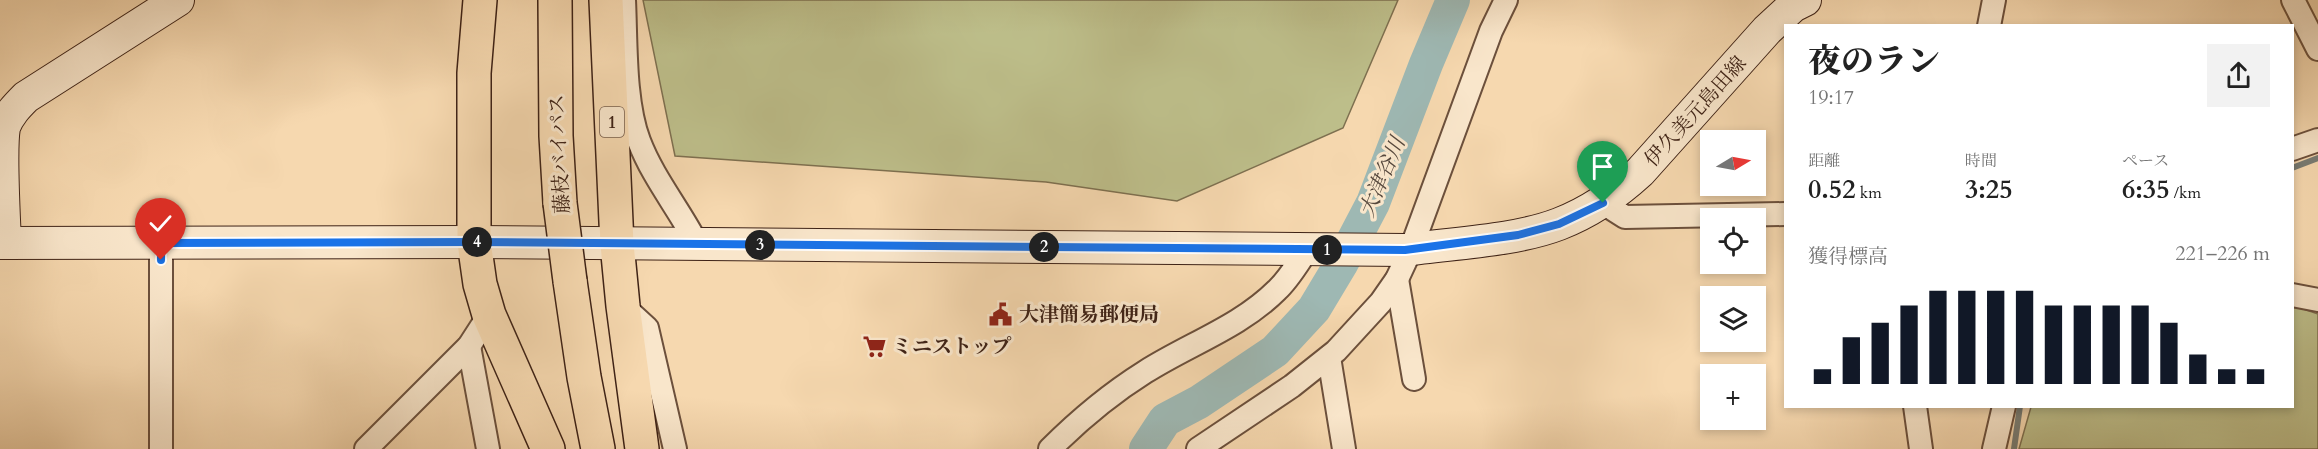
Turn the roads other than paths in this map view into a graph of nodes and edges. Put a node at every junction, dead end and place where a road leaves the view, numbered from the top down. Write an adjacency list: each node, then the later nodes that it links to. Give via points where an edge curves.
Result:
1 (178, 0): 12 (main road)
2 (480, 0): 17 (highway, via 474,73)
3 (555, 0): 37 (highway, 藤枝バイパス, bridge, via 560,203)
4 (606, 0): 20 (highway, 1)
5 (624, 0): 21 (street, via 629,94 638,139)
6 (1506, 0): 23 (street)
7 (1994, 0): 10 (street)
8 (2293, 0): 11 (street)
9 (1794, 12): 15 (main road, 伊久美元島田線, via 1767,30 1640,172)
10 (1989, 24)
11 (2318, 50)
12 (5, 108): 18 (main road, via 1,150)
13 (2318, 141): 14 (street)
14 (2294, 148)
15 (1603, 203): 16 (street, via 1625,217); 23 (main road, 伊久美元島田線, via 1559,224)
16 (1784, 214)
17 (474, 242): 19 (main road, 伊久美元島田線); 20 (main road, 伊久美元島田線); 27 (highway)
18 (3, 243): 19 (main road, 伊久美元島田線)
19 (161, 243): 33 (street)
20 (618, 244): 21 (main road, 伊久美元島田線); 26 (highway, 1)
21 (697, 244): 22 (main road, 伊久美元島田線)
22 (1311, 250): 23 (main road, 伊久美元島田線); 40 (street, via 1278,290 1247,315 1146,371 1104,401)
23 (1404, 259): 29 (street, via 1381,302); 30 (street)
24 (2294, 295): 25 (street)
25 (2318, 300)
26 (623, 306): 38 (highway, 1); 39 (street, via 647,327)
27 (489, 315): 28 (street); 36 (highway)
28 (469, 346): 34 (street); 35 (street)
29 (1329, 357): 41 (street); 42 (street)
30 (1414, 379)
31 (1915, 408): 43 (street)
32 (2004, 408): 44 (street)
33 (161, 449)
34 (366, 449)
35 (488, 449)
36 (548, 449)
37 (598, 449)
38 (642, 449)
39 (675, 449)
40 (1050, 449)
41 (1198, 449)
42 (1344, 449)
43 (1921, 449)
44 (1994, 449)

